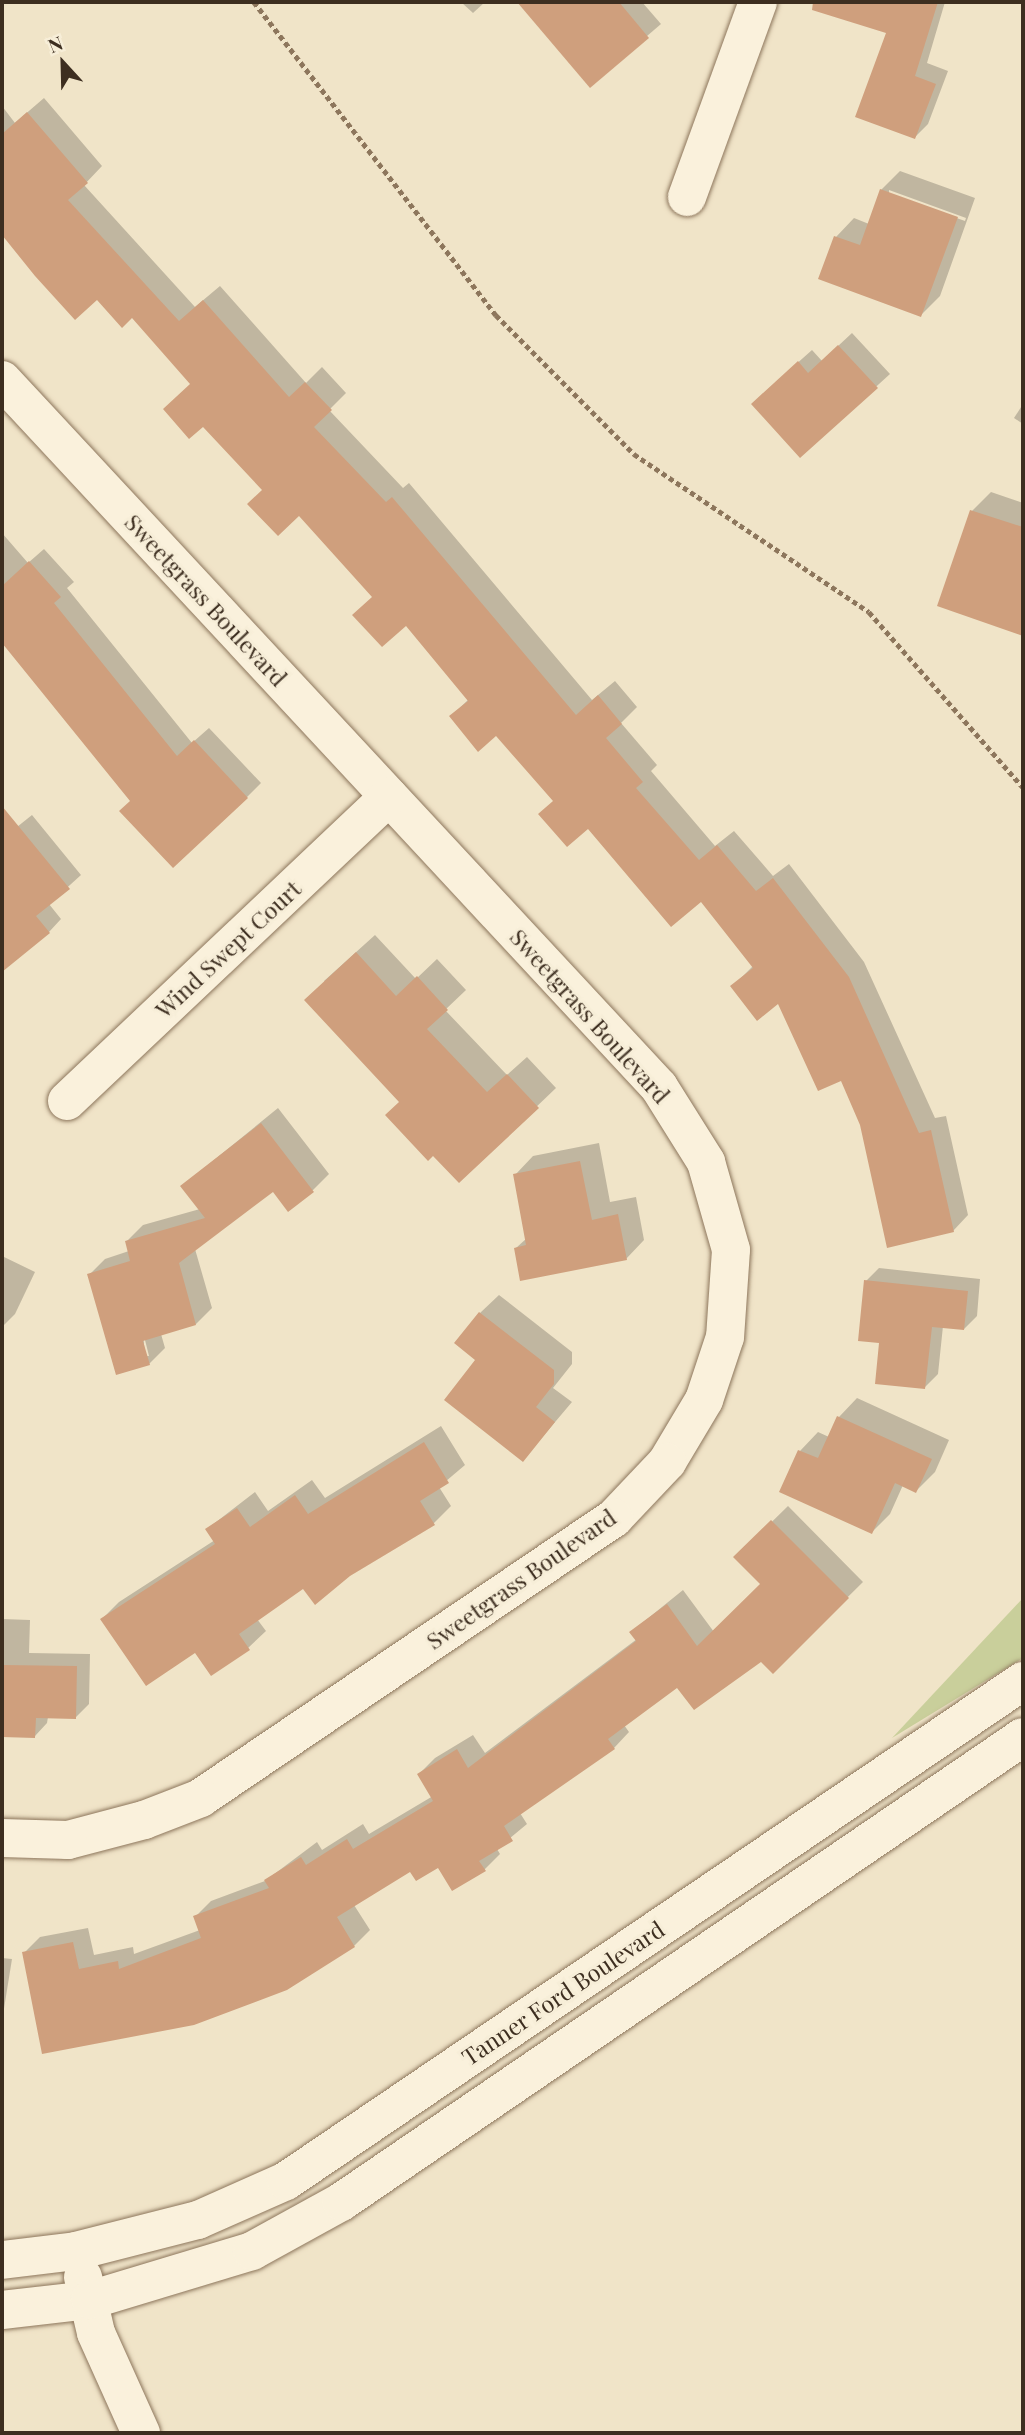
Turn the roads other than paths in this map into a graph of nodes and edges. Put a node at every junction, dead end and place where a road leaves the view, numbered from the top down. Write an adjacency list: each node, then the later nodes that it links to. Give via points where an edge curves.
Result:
1 (758, 2): 2 (street)
2 (687, 197)
3 (2, 380): 4 (street, Sweetgrass Boulevard)
4 (389, 797): 5 (street, Wind Swept Court); 8 (street, Sweetgrass Boulevard, via 659,1087 706,1162 731,1250 725,1337 704,1399 667,1462 614,1518 201,1798 144,1820 68,1840)
5 (67, 1101)
6 (1023, 1681): 9 (street, Tanner Ford Boulevard, via 286,2181 198,2220)
7 (1023, 1737): 11 (street, Tanner Ford Boulevard, via 341,2202 252,2251)
8 (2, 1838)
9 (76, 2251): 10 (street, Tanner Ford Boulevard); 11 (street)
10 (2, 2260)
11 (90, 2300): 12 (street, Tanner Ford Boulevard); 13 (street, via 96,2333)
12 (2, 2311)
13 (141, 2433)

